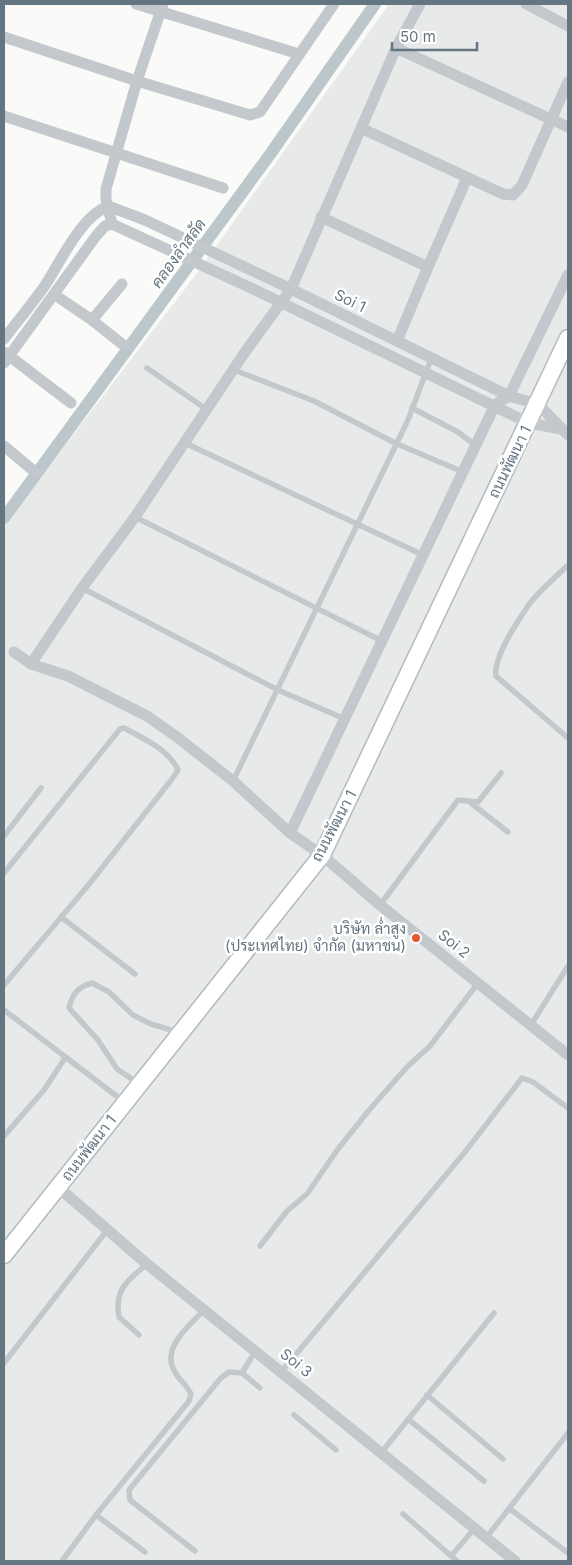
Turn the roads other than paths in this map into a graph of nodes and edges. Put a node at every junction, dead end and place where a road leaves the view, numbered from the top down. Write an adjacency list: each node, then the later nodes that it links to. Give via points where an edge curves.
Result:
1 (136, 4): 5 (street)
2 (334, 4): 9 (street)
3 (420, 4): 8 (street)
4 (526, 4): 6 (street)
5 (162, 8): 9 (street); 10 (street)
6 (568, 26)
7 (4, 37): 10 (street)
8 (396, 48): 13 (street); 15 (street)
9 (300, 54): 10 (street, via 260,112 250,115)
10 (137, 81): 16 (street)
11 (568, 82): 13 (street)
12 (4, 116): 16 (street)
13 (551, 120): 14 (street); 17 (street, via 522,185 513,195 502,194)
14 (568, 127)
15 (363, 128): 17 (street); 20 (street)
16 (116, 152): 18 (street); 19 (street, via 106,189)
17 (467, 178): 22 (street)
18 (223, 188)
19 (114, 207): 21 (street); 25 (street, Soi 1); 30 (street, via 98,210 87,222 44,287)
20 (321, 217): 22 (street); 25 (street)
21 (112, 224): 26 (street, via 105,226 96,236); 27 (street)
22 (428, 267): 31 (street)
23 (568, 275): 38 (street)
24 (122, 284): 28 (street)
25 (291, 289): 27 (street); 31 (street, Soi 1)
26 (55, 295): 28 (street); 33 (street)
27 (280, 304): 36 (street); 37 (street)
28 (92, 320): 32 (street)
29 (568, 338): 40 (main road, ถนนพัฒนา 1)
30 (4, 339)
31 (398, 341): 34 (street, Soi 1)
32 (122, 344)
33 (6, 357): 39 (street)
34 (431, 359): 37 (lane); 38 (street, Soi 1)
35 (147, 368): 43 (lane)
36 (234, 370): 43 (street); 47 (lane, via 314,401)
37 (426, 373): 41 (street); 42 (lane)
38 (509, 396): 40 (street, Soi 1); 41 (street)
39 (72, 403)
40 (538, 404): 44 (main road, ถนนพัฒนา 1); 45 (street)
41 (495, 406): 44 (street); 49 (street)
42 (412, 408): 47 (lane); 49 (lane, via 458,432)
43 (206, 409): 46 (street)
44 (529, 423): 45 (street); 71 (main road, ถนนพัฒนา 1)
45 (564, 432)
46 (185, 443): 52 (street); 53 (lane)
47 (395, 443): 51 (lane); 53 (lane)
48 (4, 446): 50 (street)
49 (476, 446): 51 (street)
50 (35, 472)
51 (463, 472): 54 (street)
52 (135, 517): 56 (street); 57 (lane)
53 (356, 525): 54 (lane); 57 (lane)
54 (423, 555): 58 (street)
55 (568, 564): 63 (lane, via 531,602 495,669 496,676)
56 (82, 588): 60 (street); 61 (lane)
57 (316, 608): 58 (lane); 61 (lane)
58 (382, 641): 62 (street)
59 (14, 652): 60 (street, Soi 2)
60 (31, 664): 65 (street, Soi 2, via 68,676 147,716)
61 (278, 690): 62 (lane); 65 (lane)
62 (345, 719): 69 (street)
63 (568, 738)
64 (501, 773): 67 (lane, via 478,802)
65 (233, 781): 69 (street, Soi 2)
66 (41, 788): 70 (lane)
67 (471, 802): 68 (lane); 73 (lane, via 458,800)
68 (508, 832)
69 (290, 833): 71 (street, Soi 2)
70 (4, 836)
71 (322, 855): 73 (street, Soi 2); 81 (main road, ถนนพัฒนา 1)
72 (4, 873): 74 (lane, via 120,729 124,728 164,752 178,770)
73 (380, 905): 77 (street, Soi 2)
74 (61, 917): 76 (lane); 78 (lane)
75 (568, 966): 80 (lane)
76 (135, 974)
77 (478, 983): 80 (street, Soi 2); 90 (lane, via 430,1046 370,1109 307,1194 287,1211)
78 (4, 985)
79 (4, 1010): 83 (lane)
80 (531, 1025): 82 (street, Soi 2)
81 (181, 1032): 84 (main road, ถนนพัฒนา 1); 84 (lane, via 133,1016 109,992 92,984 81,986 72,996 69,1008 75,1018 98,1040 117,1069)
82 (568, 1055)
83 (65, 1058): 85 (lane); 87 (lane, via 44,1090)
84 (140, 1084): 85 (main road, ถนนพัฒนา 1)
85 (125, 1102): 88 (main road, ถนนพัฒนา 1)
86 (568, 1108): 98 (lane, via 533,1082 522,1078 465,1152)
87 (4, 1136)
88 (58, 1187): 89 (street, Soi 3); 91 (main road, ถนนพัฒนา 1)
89 (108, 1230): 92 (street, Soi 3); 97 (lane)
90 (260, 1246)
91 (4, 1256)
92 (147, 1264): 93 (street, Soi 3); 95 (lane, via 125,1282 118,1298 119,1317)
93 (204, 1309): 96 (street, Soi 3); 111 (lane, via 176,1341 171,1356 174,1372 191,1394 189,1401)
94 (494, 1313): 101 (lane)
95 (138, 1334)
96 (256, 1350): 98 (street, Soi 3); 99 (lane)
97 (4, 1364)
98 (282, 1371): 106 (street, Soi 3)
99 (242, 1373): 100 (lane); 114 (lane, via 229,1372 220,1379 129,1490 130,1500)
100 (260, 1388)
101 (427, 1395): 103 (lane); 107 (lane)
102 (294, 1415): 105 (lane)
103 (408, 1419): 106 (lane); 108 (lane)
104 (568, 1433): 109 (lane)
105 (336, 1450)
106 (381, 1453): 112 (street, Soi 3)
107 (503, 1459)
108 (484, 1481)
109 (510, 1509): 113 (lane); 116 (lane)
110 (403, 1514): 117 (lane)
111 (96, 1515): 115 (lane); 118 (lane)
112 (475, 1528): 113 (street, Soi 3); 117 (lane)
113 (486, 1538): 120 (street, Soi 3)
114 (195, 1551)
115 (145, 1552)
116 (568, 1554)
117 (451, 1556): 119 (lane)
118 (62, 1561)
119 (457, 1561)
120 (515, 1561)

